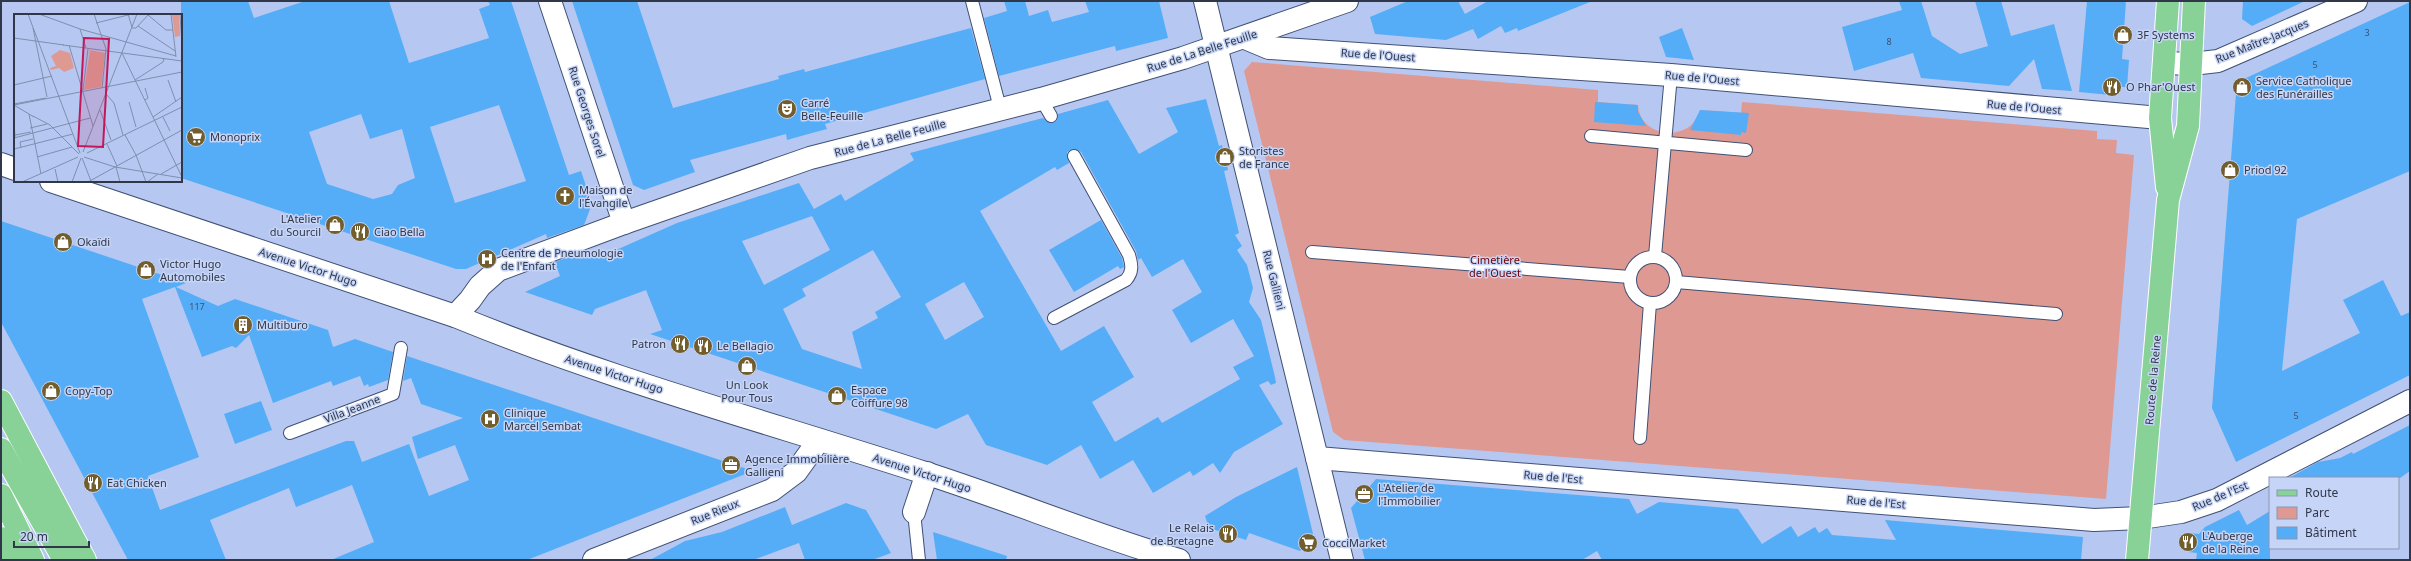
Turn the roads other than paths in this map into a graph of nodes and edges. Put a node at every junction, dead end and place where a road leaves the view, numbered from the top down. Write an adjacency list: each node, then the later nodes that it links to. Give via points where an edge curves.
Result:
1 (550, 1): 23 (street, Rue Georges Sorel)
2 (972, 1): 13 (lane)
3 (1205, 1): 9 (street, Rue Gallieni)
4 (1347, 1): 8 (street, Rue de La Belle Feuille)
5 (2168, 1): 10 (main road, Route de la Reine)
6 (2194, 1): 11 (main road, Route de la Reine)
7 (2356, 1): 11 (street, Rue Maître-Jacques, via 2218,61)
8 (1245, 38): 9 (street, Rue de La Belle Feuille); 12 (street, Rue de l'Ouest, via 1269,48)
9 (1216, 46): 13 (street, Rue de La Belle Feuille, via 1046,107); 40 (street, Rue Gallieni)
10 (2164, 63): 11 (street, Rue Maître-Jacques); 14 (main road, Route de la Reine)
11 (2192, 64): 22 (main road, Route de la Reine, via 2188,126)
12 (1671, 75): 14 (street, Rue de l'Ouest); 16 (lane)
13 (1000, 108): 23 (street, Rue de La Belle Feuille, via 810,158)
14 (2160, 118): 22 (main road, Route de la Reine)
15 (1591, 136): 16 (lane)
16 (1665, 143): 17 (lane); 25 (lane)
17 (1746, 150)
18 (1074, 156): 31 (lane, via 1129,255 1132,266 1131,274 1126,280)
19 (1, 164): 20 (street)
20 (14, 169)
21 (54, 182): 30 (street, Avenue Victor Hugo)
22 (2168, 200): 45 (main road, Route de la Reine)
23 (624, 223): 30 (street, Rue de La Belle Feuille, via 498,270 480,286)
24 (1312, 252): 26 (lane)
25 (1655, 256): 26 (lane, via 1638,262); 27 (lane, via 1664,259 1670,265 1675,273)
26 (1630, 277): 28 (lane, via 1630,286 1635,294)
27 (1676, 282): 28 (lane, via 1667,298); 29 (lane)
28 (1650, 303): 37 (lane)
29 (2056, 314)
30 (455, 316): 38 (street, Avenue Victor Hugo, via 518,342)
31 (1054, 318)
32 (401, 348): 36 (lane, Villa Jeanne, via 393,394)
33 (1, 401): 35 (main road)
34 (2410, 401): 45 (street, Rue de l'Est, via 2216,500 2181,512)
35 (16, 430): 42 (lane); 50 (main road)
36 (290, 433)
37 (1640, 438)
38 (819, 440): 41 (street, Avenue Victor Hugo); 51 (street, Rue Rieux, via 796,472 772,490)
39 (1, 449): 42 (main road)
40 (1317, 458): 45 (street, Rue de l'Est, via 2094,520); 54 (street, Rue Gallieni)
41 (927, 473): 44 (street); 53 (street, Avenue Victor Hugo)
42 (18, 479): 49 (main road)
43 (1, 495): 48 (main road)
44 (914, 512): 52 (lane)
45 (2141, 518): 55 (main road, Route de la Reine)
46 (1, 538): 47 (main road)
47 (13, 560)
48 (33, 560)
49 (64, 560)
50 (85, 560)
51 (594, 560)
52 (919, 560)
53 (1176, 560)
54 (1342, 560)
55 (2137, 560)

